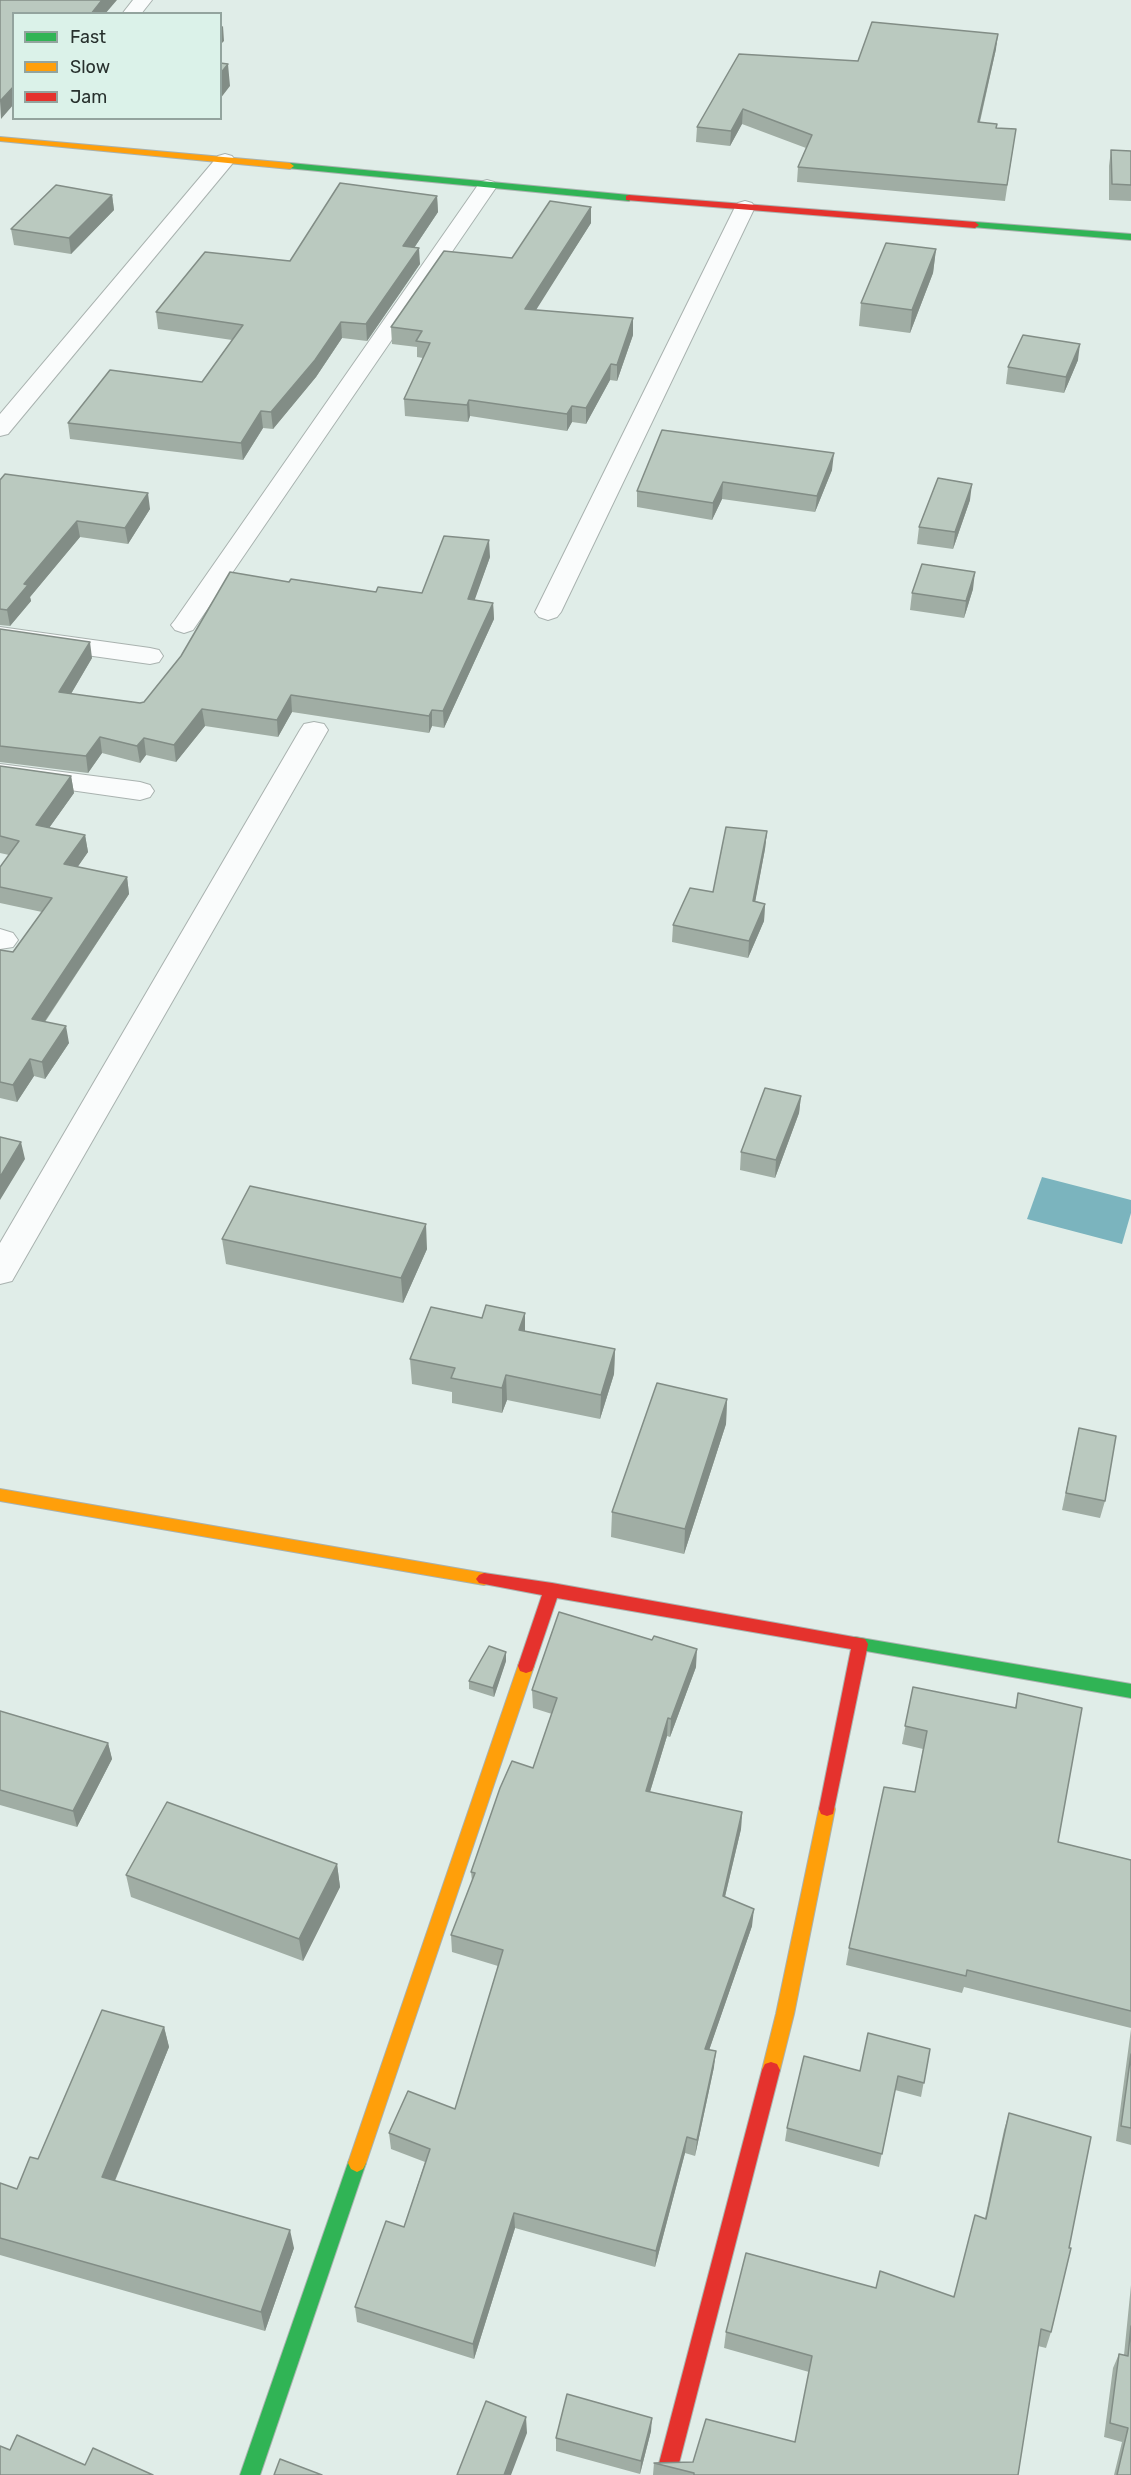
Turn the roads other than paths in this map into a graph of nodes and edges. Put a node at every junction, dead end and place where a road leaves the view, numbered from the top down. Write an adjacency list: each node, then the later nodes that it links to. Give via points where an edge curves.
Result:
1 (143, 0): 2 (street)
2 (133, 12)
3 (0, 139): 4 (street)
4 (225, 160): 5 (street); 8 (street)
5 (487, 186): 6 (street); 10 (street)
6 (746, 207): 7 (street); 9 (street)
7 (1131, 237)
8 (0, 429)
9 (548, 612)
10 (184, 626)
11 (0, 635): 12 (street)
12 (150, 656)
13 (314, 730): 16 (street)
14 (0, 771): 15 (street)
15 (140, 792)
16 (0, 1272)
17 (0, 1495): 18 (street)
18 (552, 1589): 19 (street); 21 (street)
19 (860, 1644): 20 (street); 22 (street, via 785,2014)
20 (1131, 1690)
21 (250, 2475)
22 (666, 2475)

